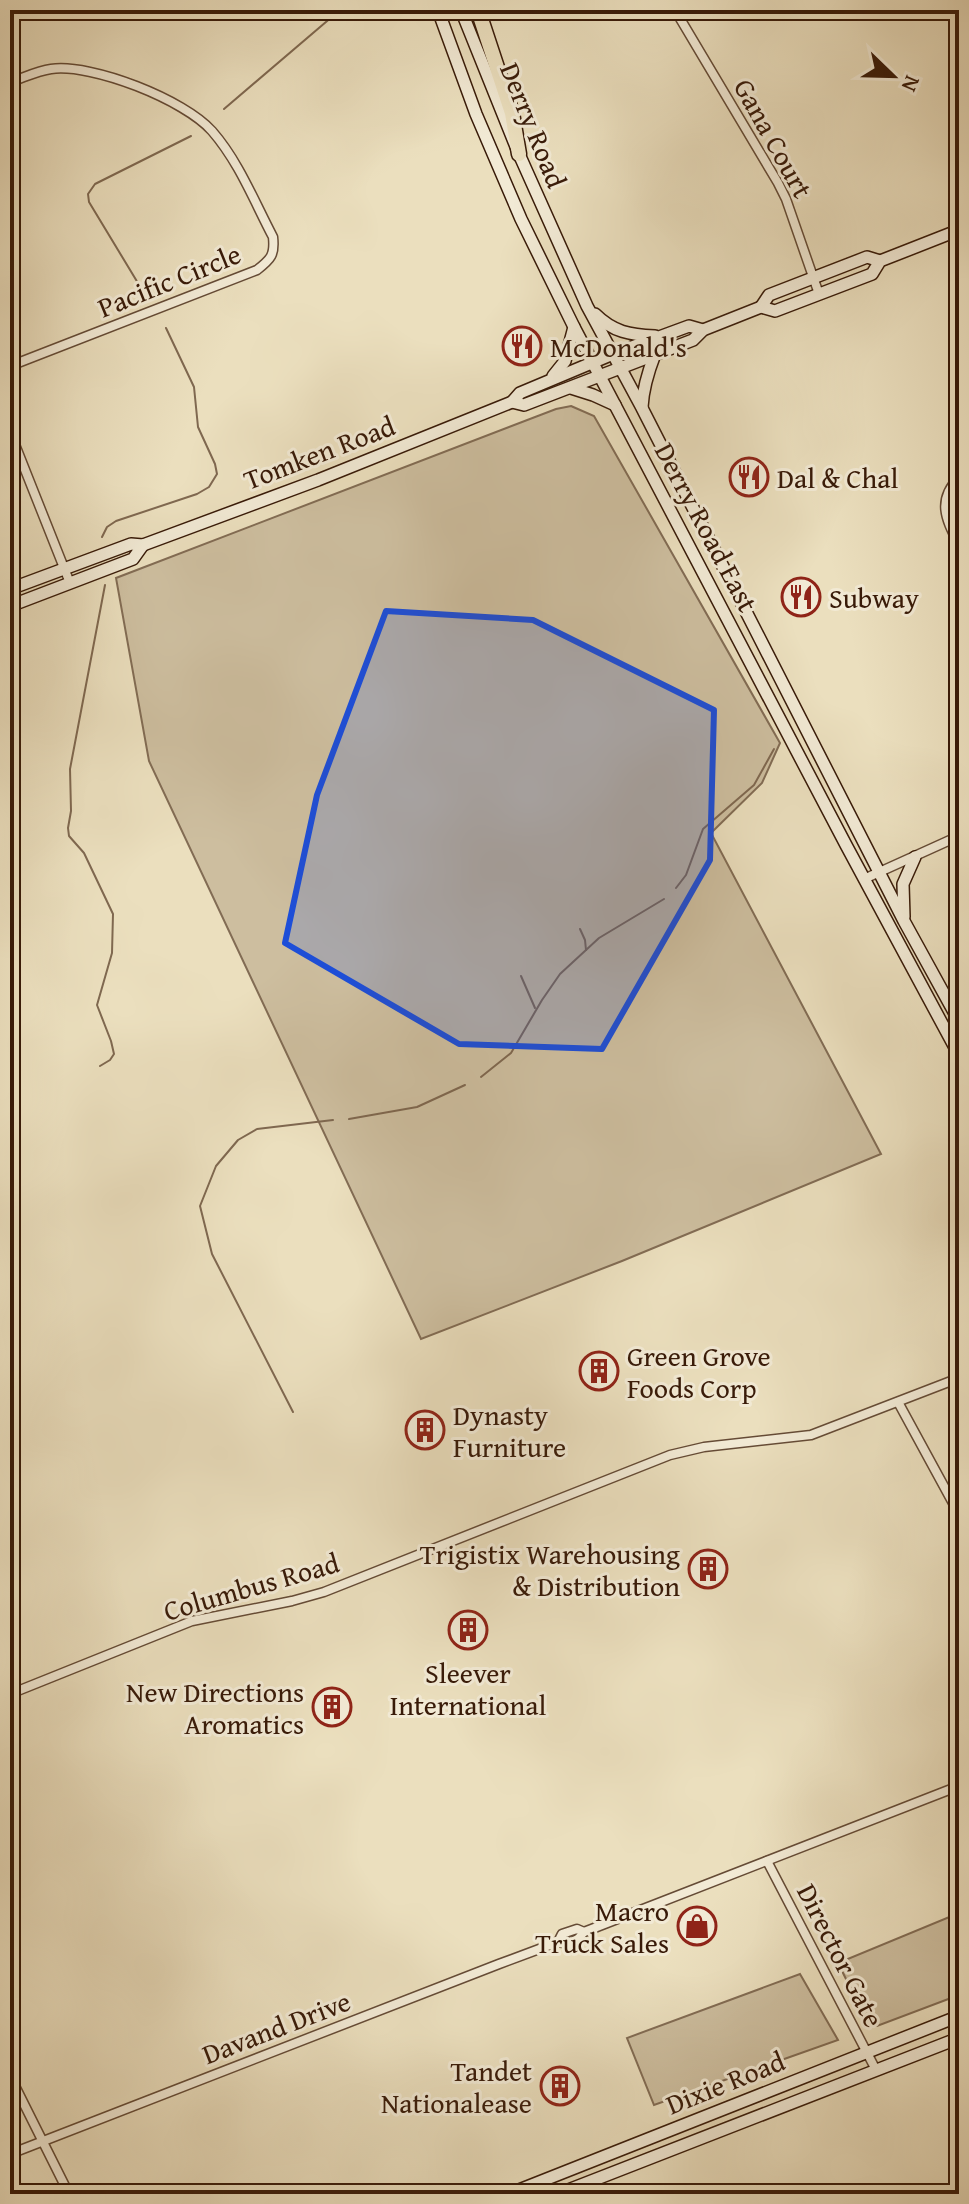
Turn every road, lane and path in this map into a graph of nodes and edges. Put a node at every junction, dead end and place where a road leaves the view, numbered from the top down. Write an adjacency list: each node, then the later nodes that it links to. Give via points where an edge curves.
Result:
1 (438, 10): 14 (main road, Derry Road East, via 515,206)
2 (461, 10): 6 (main road, Derry Road)
3 (478, 10): 6 (highway, via 512,113)
4 (675, 10): 10 (street, Gana Court, via 778,183)
5 (10, 82): 20 (street, Pacific Circle, via 51,69 84,70 193,113 227,150 275,248 257,270)
6 (519, 154): 7 (main road, Derry Road)
7 (545, 214): 12 (main road, Derry Road East)
8 (959, 230): 9 (main road, Tomken Road)
9 (880, 261): 10 (main road, Tomken Road, via 867,257); 11 (main road, Tomken Road, via 872,274)
10 (814, 278): 11 (street, Gana Court); 13 (main road, Tomken Road, via 769,295)
11 (819, 294): 13 (main road, Tomken Road, via 775,311)
12 (587, 306): 16 (main road, via 617,331); 17 (main road, Derry Road East)
13 (761, 307): 15 (main road, Tomken Road)
14 (574, 327): 19 (main road, Derry Road East); 23 (main road, via 565,361)
15 (703, 330): 16 (main road, Tomken Road, via 689,326); 18 (main road, Tomken Road, via 693,340)
16 (660, 337): 17 (main road, Tomken Road)
17 (613, 354): 19 (main road, Tomken Road); 21 (main road, Derry Road East)
18 (655, 354): 21 (main road, Tomken Road); 27 (main road)
19 (593, 362): 22 (main road, Derry Road East); 23 (main road, Tomken Road)
20 (10, 366)
21 (619, 367): 22 (main road, Tomken Road); 27 (main road, Derry Road East)
22 (600, 374): 24 (main road, Tomken Road); 26 (main road, Derry Road East)
23 (550, 379): 25 (main road, Tomken Road)
24 (571, 388): 25 (main road, Tomken Road, via 524,405); 26 (main road)
25 (512, 402): 30 (main road, Tomken Road)
26 (615, 405): 39 (main road, Derry Road East)
27 (642, 408): 38 (main road, Derry Road East)
28 (10, 432): 32 (street)
29 (959, 477): 31 (street, via 945,499 946,520)
30 (143, 545): 32 (main road, Tomken Road, via 131,544); 33 (main road, Tomken Road, via 133,559)
31 (959, 545)
32 (65, 568): 33 (street); 34 (main road, Tomken Road)
33 (70, 583): 35 (main road, Tomken Road)
34 (10, 589)
35 (10, 606)
36 (959, 836): 37 (street)
37 (915, 857): 38 (street); 40 (main road, via 903,884)
38 (880, 872): 39 (street); 40 (main road, Derry Road East)
39 (864, 879): 42 (main road, Derry Road East)
40 (904, 921): 41 (main road, Derry Road East)
41 (959, 1021)
42 (959, 1055)
43 (959, 1378): 44 (street, Columbus Road)
44 (898, 1402): 45 (street); 46 (street, Columbus Road, via 811,1435 678,1452 324,1592 192,1621)
45 (959, 1514)
46 (10, 1694)
47 (959, 1786): 48 (street, Davand Drive)
48 (767, 1861): 51 (street, Director Gate); 54 (street, Davand Drive, via 584,1932 579,1939 558,1942)
49 (959, 2016): 51 (main road, Dixie Road)
50 (959, 2038): 52 (main road, Dixie Road)
51 (867, 2052): 52 (street, Director Gate); 57 (main road, Dixie Road)
52 (876, 2070): 58 (main road, Dixie Road)
53 (10, 2076): 54 (street)
54 (43, 2141): 55 (street, Davand Drive); 56 (street)
55 (10, 2154)
56 (69, 2194)
57 (509, 2194)
58 (558, 2194)

